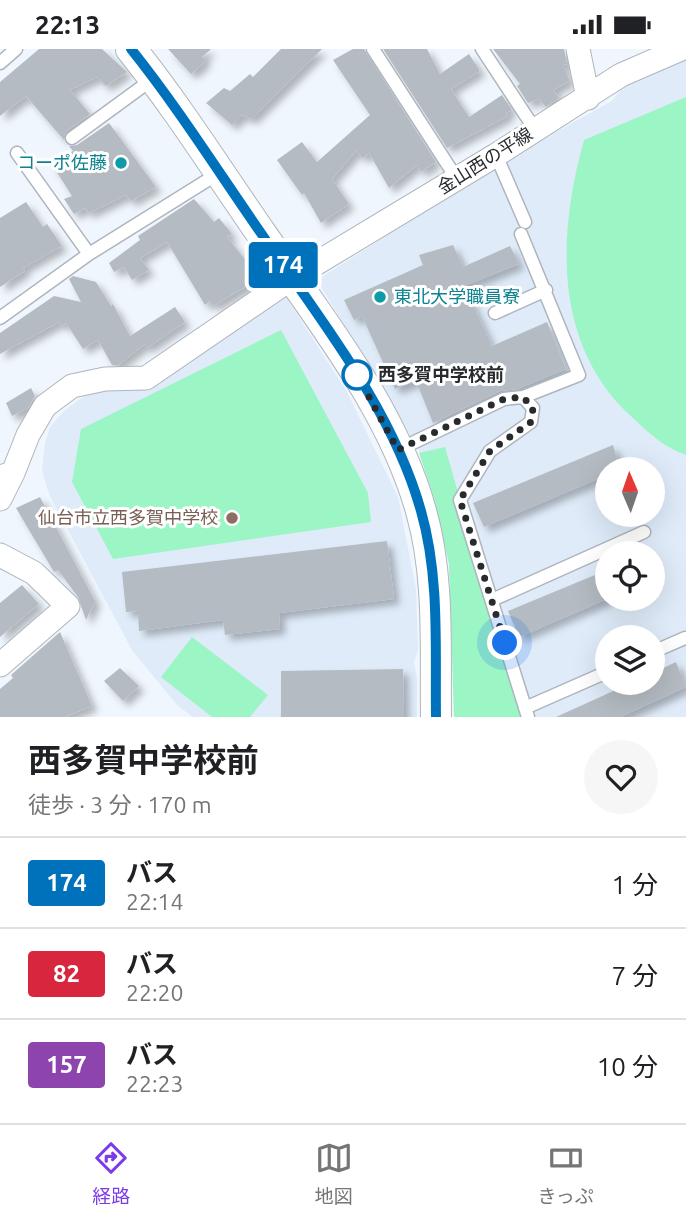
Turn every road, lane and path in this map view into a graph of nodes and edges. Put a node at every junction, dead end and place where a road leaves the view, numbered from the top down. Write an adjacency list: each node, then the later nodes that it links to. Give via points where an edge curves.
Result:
1 (16, 49): 7 (lane)
2 (373, 49): 15 (lane)
3 (482, 49): 10 (lane)
4 (578, 49): 9 (street)
5 (675, 50): 9 (street, 金山西の平線, via 621,75)
6 (136, 51): 8 (street)
7 (0, 62)
8 (154, 78): 11 (lane); 14 (street)
9 (588, 98): 10 (street, 金山西の平線)
10 (536, 131): 13 (street, 金山西の平線)
11 (72, 138)
12 (17, 153): 16 (lane)
13 (496, 155): 15 (street, 金山西の平線); 18 (lane)
14 (219, 173): 16 (lane); 17 (street)
15 (457, 179): 17 (street, 金山西の平線)
16 (89, 254): 20 (lane)
17 (292, 278): 22 (street, via 359,379); 23 (street, 金山西の平線, via 146,377 72,386 45,406)
18 (546, 290): 19 (lane); 21 (lane, via 579,375)
19 (495, 313)
20 (0, 318)
21 (523, 397): 22 (lane, via 504,399); 27 (lane, via 533,408 531,422 490,451 460,500)
22 (398, 450): 33 (street, via 428,536)
23 (6, 475): 24 (street, 金山西の平線)
24 (0, 499)
25 (644, 532): 27 (lane)
26 (0, 555): 30 (street, via 34,573 68,606)
27 (492, 600): 32 (lane)
28 (685, 638): 29 (lane)
29 (665, 647)
30 (0, 665)
31 (595, 678): 32 (lane)
32 (527, 713)
33 (436, 717)

